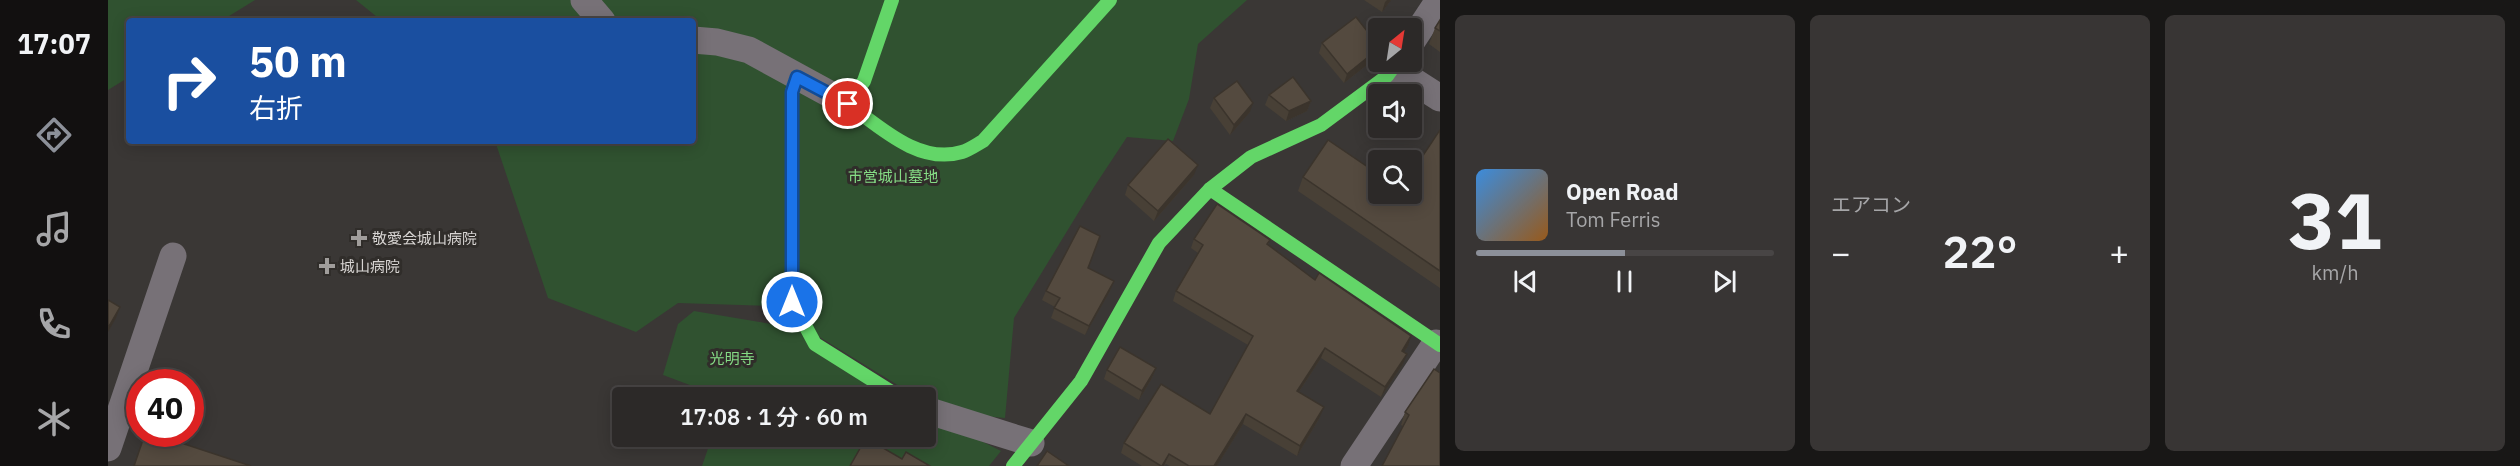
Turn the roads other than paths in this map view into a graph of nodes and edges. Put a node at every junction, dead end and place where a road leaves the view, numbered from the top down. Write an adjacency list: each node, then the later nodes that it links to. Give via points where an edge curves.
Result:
1 (584, 0): 5 (street)
2 (892, 0): 12 (street, via 864,81)
3 (1110, 0): 12 (street, via 983,141 961,153 936,155 913,148)
4 (1439, 0): 6 (street)
5 (599, 18)
6 (1422, 25)
7 (696, 40): 10 (street, via 749,50)
8 (1390, 72): 13 (street, via 1321,125 1251,157)
9 (1405, 72): 11 (street)
10 (797, 77): 12 (street); 16 (street, via 792,92 792,302 815,344)
11 (1440, 98)
12 (848, 104)
13 (1210, 189): 15 (street); 18 (street, via 1159,243 1081,381)
14 (173, 256): 19 (street)
15 (1438, 344): 21 (street)
16 (883, 387)
17 (936, 413): 18 (street)
18 (1031, 443): 20 (street)
19 (108, 448)
20 (1013, 466)
21 (1354, 466)

